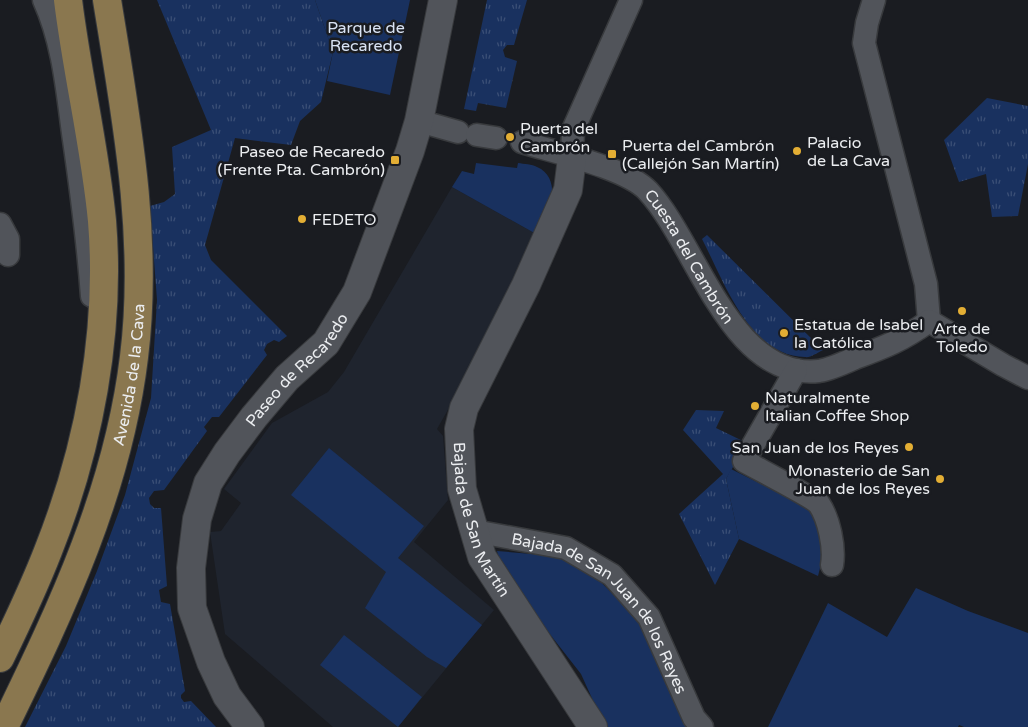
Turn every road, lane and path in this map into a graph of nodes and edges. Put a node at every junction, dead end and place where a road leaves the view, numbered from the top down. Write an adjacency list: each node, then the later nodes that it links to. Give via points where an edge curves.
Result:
1 (44, 0): 14 (street, Avenida de la Cava, via 54,23 63,60 82,186)
2 (68, 0): 14 (main road, Avenida de la Cava, via 102,222 104,304)
3 (107, 0): 20 (main road, Avenida de la Cava, via 125,112 138,240 134,356 121,434 96,521 54,625)
4 (443, 0): 7 (street, Paseo de Recaredo)
5 (631, 0): 10 (street, via 573,130)
6 (874, 0): 13 (street, via 864,43 926,284)
7 (419, 121): 8 (street); 21 (street, Paseo de Recaredo, via 357,292 326,343 287,378 227,453 208,483 197,519 191,568 192,608 227,696)
8 (477, 135)
9 (522, 142): 10 (street, Cuesta del Cambrón)
10 (572, 158): 15 (street, Cuesta del Cambrón, via 627,176 647,190 676,228 730,322 752,348 777,365); 17 (street, Bajada de San Martín, via 568,190 526,285 464,408 459,429 462,489)
11 (0, 224): 12 (street, via 8,239)
12 (8, 254)
13 (929, 321): 15 (street, Cuesta del Cambrón, via 902,340 846,362 820,371); 16 (street)
14 (98, 362): 19 (main road, Avenida de la Cava, via 79,460 64,508)
15 (796, 370): 18 (street, via 744,461 818,503 827,522)
16 (1028, 378)
17 (474, 532): 22 (street, Bajada de San Martín, via 482,557); 23 (street, Bajada de San Juan de los Reyes, via 566,548 612,575 650,617 694,718)
18 (832, 565)
19 (0, 658)
20 (9, 717)
21 (250, 727)
22 (593, 727)
23 (702, 727)

